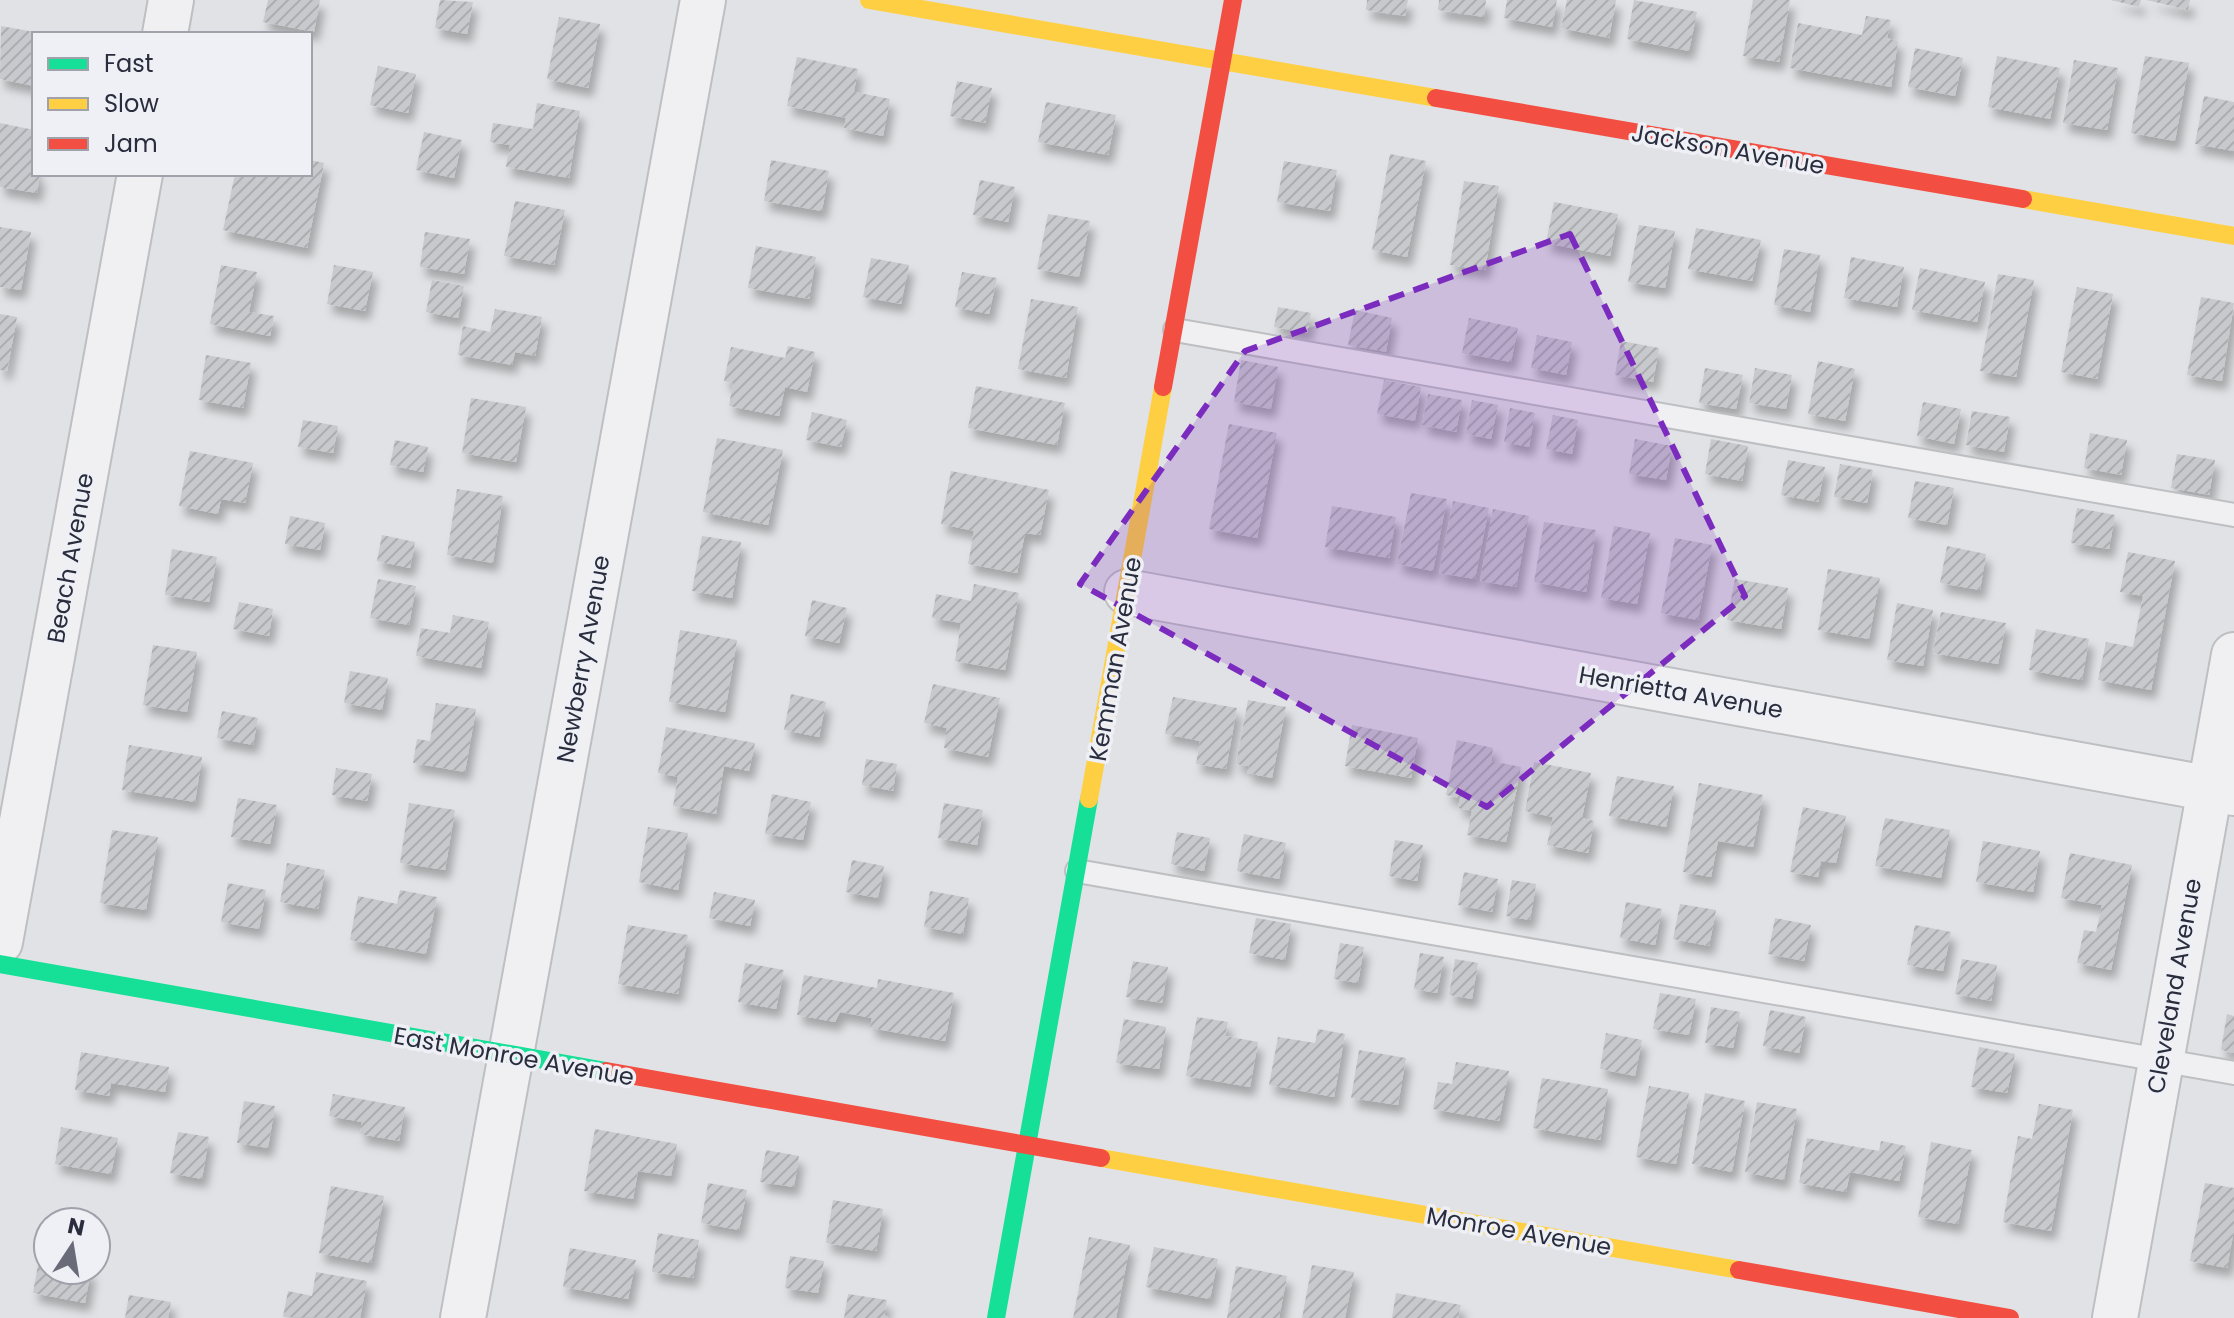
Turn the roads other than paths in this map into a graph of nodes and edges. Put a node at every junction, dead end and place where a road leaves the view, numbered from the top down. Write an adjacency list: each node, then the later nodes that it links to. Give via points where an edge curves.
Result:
1 (171, 0): 5 (street)
2 (703, 0): 17 (street, Newberry Avenue)
3 (869, 0): 6 (street, Jackson Avenue)
4 (1233, 0): 6 (street, Kemman Avenue)
5 (165, 32)
6 (1222, 62): 8 (street, Jackson Avenue); 9 (street, Kemman Avenue)
7 (140, 176): 15 (street, Beach Avenue)
8 (2234, 236)
9 (1175, 330): 10 (lane); 11 (street, Kemman Avenue)
10 (2234, 515)
11 (1127, 592): 13 (street, Henrietta Avenue); 14 (street, Kemman Avenue)
12 (2234, 655): 13 (street, Cleveland Avenue)
13 (2222, 791): 18 (street, Cleveland Avenue)
14 (1077, 871): 18 (lane); 20 (street, Kemman Avenue)
15 (0, 942)
16 (0, 964): 17 (street, East Monroe Avenue)
17 (510, 1055): 20 (street, East Monroe Avenue); 21 (street, Newberry Avenue)
18 (2161, 1060): 19 (lane); 24 (street, Cleveland Avenue)
19 (2234, 1073)
20 (1028, 1145): 22 (street, Kemman Avenue); 23 (street, Monroe Avenue)
21 (463, 1318)
22 (996, 1318)
23 (2010, 1318)
24 (2115, 1318)

